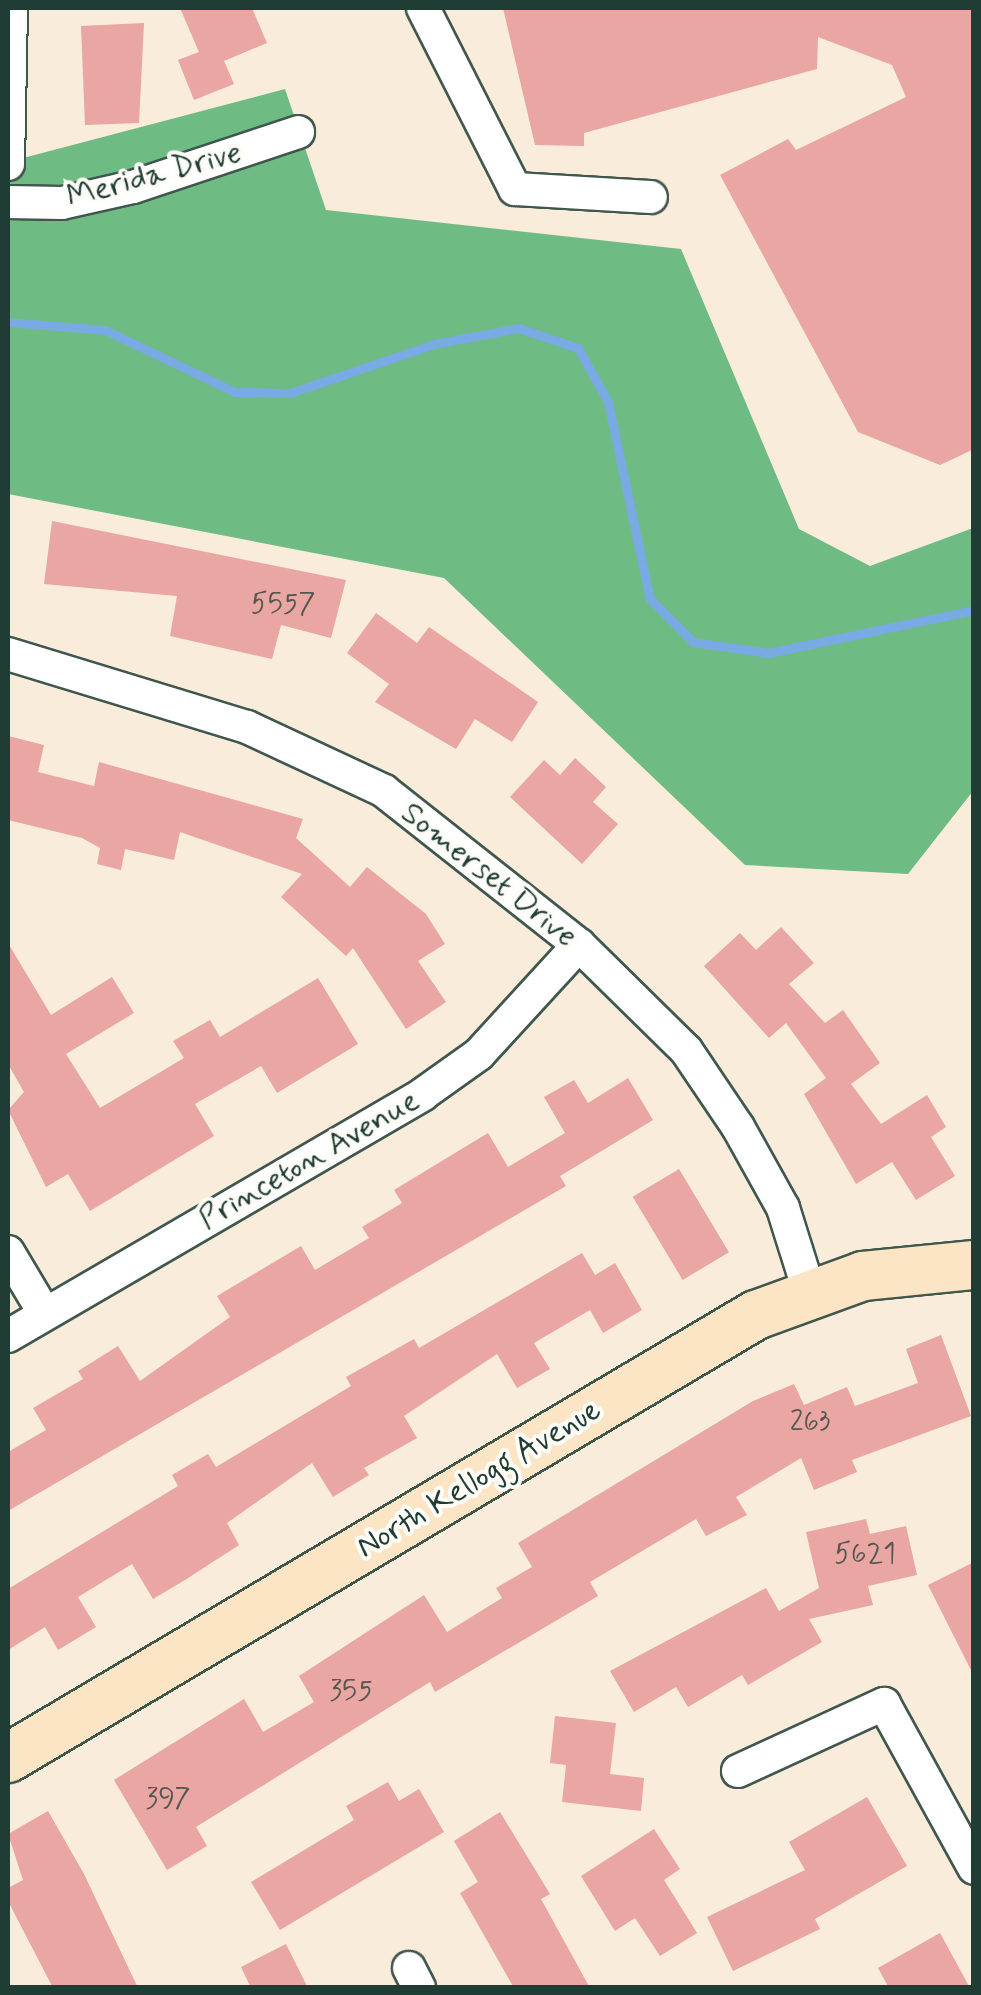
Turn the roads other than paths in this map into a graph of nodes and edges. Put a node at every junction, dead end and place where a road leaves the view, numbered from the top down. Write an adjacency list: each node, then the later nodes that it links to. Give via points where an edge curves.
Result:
1 (11, 8): 4 (street)
2 (423, 8): 5 (street, via 515,189)
3 (298, 132): 6 (street, Merida Drive, via 133,187 62,203)
4 (8, 164)
5 (651, 197)
6 (8, 202)
7 (8, 654): 8 (street, Somerset Drive, via 247,727 384,792)
8 (579, 945): 11 (street, Somerset Drive, via 686,1050 738,1127 783,1208); 12 (street, Princeton Avenue, via 479,1054 423,1094)
9 (8, 1252): 12 (street)
10 (974, 1266): 11 (street, North Kellogg Avenue, via 913,1267)
11 (809, 1291): 14 (street, North Kellogg Avenue)
12 (45, 1314): 13 (street, Princeton Avenue)
13 (8, 1336)
14 (8, 1758)
15 (738, 1772): 16 (street, via 884,1704)
16 (974, 1868)

